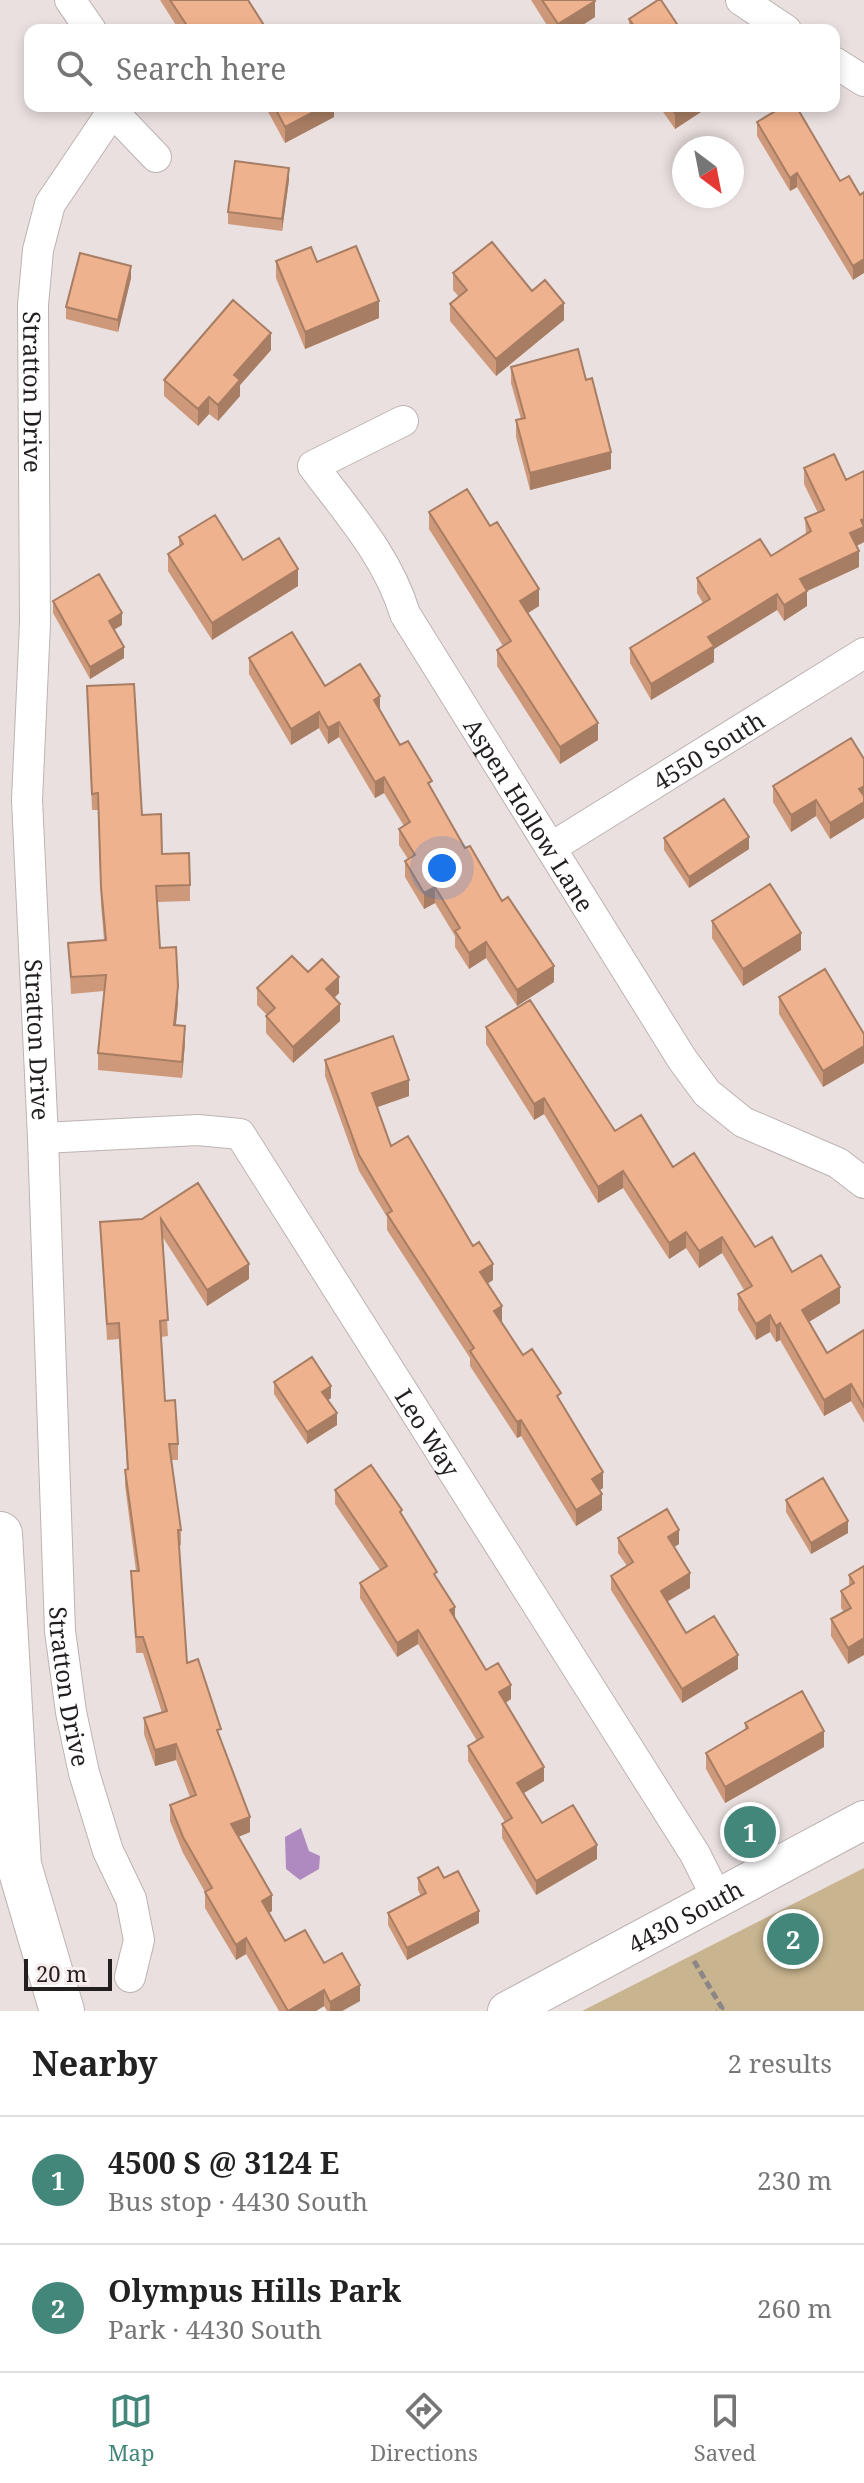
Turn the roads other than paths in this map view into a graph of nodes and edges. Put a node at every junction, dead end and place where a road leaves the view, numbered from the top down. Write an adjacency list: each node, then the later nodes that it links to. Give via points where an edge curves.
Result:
1 (70, 0): 3 (street)
2 (741, 0): 4 (street)
3 (87, 24)
4 (777, 24)
5 (840, 66): 6 (street)
6 (864, 81)
7 (114, 112): 13 (street, Stratton Drive, via 50,204 38,250 33,305 35,623 27,800)
8 (117, 112): 9 (street, Stratton Drive)
9 (156, 157)
10 (403, 421): 12 (street, Aspen Hollow Lane, via 313,466 373,546 405,614)
11 (864, 653): 12 (street, 4550 South)
12 (552, 847): 14 (street, Aspen Hollow Lane, via 707,1093 743,1122 838,1163)
13 (43, 1138): 17 (street, Leo Way, via 198,1130 240,1134 678,1828); 18 (street, Stratton Drive, via 60,1631 84,1773 108,1851 131,1899 139,1940)
14 (864, 1183)
15 (0, 1534): 19 (highway, via 19,1865)
16 (864, 1820): 17 (main road, 4430 South)
17 (718, 1900): 20 (main road, 4430 South)
18 (130, 1977)
19 (62, 2011)
20 (507, 2011)

